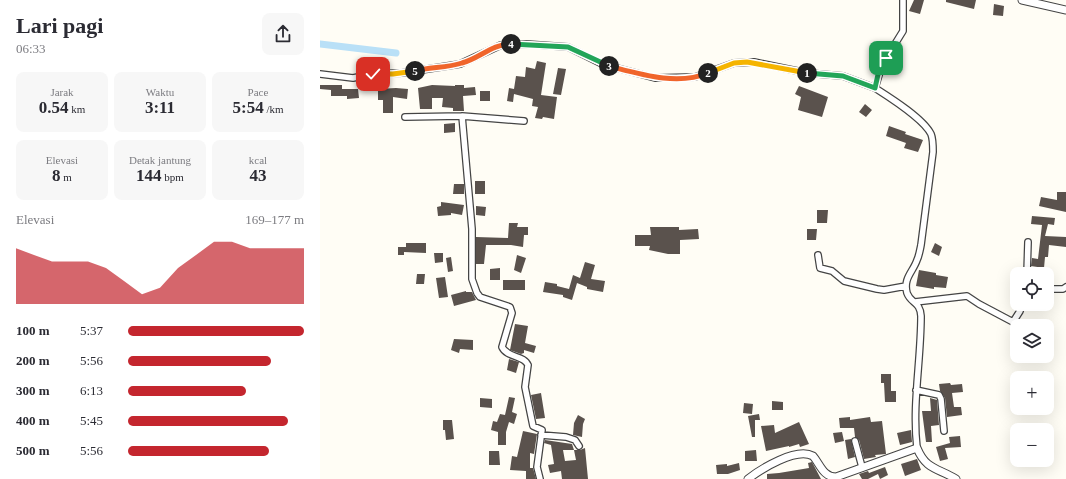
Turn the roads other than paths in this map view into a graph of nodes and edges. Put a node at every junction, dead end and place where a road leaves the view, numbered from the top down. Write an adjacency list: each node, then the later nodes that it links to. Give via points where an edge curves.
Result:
1 (904, 0): 5 (street, via 903,31 882,65)
2 (1022, 0): 3 (street)
3 (1066, 10)
4 (320, 74): 5 (street, via 353,78 373,74 407,73 460,64 501,45 526,44 568,47 602,64 655,78 694,77 734,63 754,62 807,73 843,76)
5 (875, 88): 12 (street, via 901,105 926,127 932,142 933,152 921,245 918,259 907,277)
6 (462, 116): 7 (street); 8 (street); 19 (street, via 472,229 472,279 480,297 512,309 502,348 528,365 525,387 533,426 542,430)
7 (405, 117)
8 (524, 121)
9 (1028, 242): 11 (street)
10 (818, 256): 12 (street, via 820,268 832,271 844,281 882,290)
11 (1027, 267)
12 (906, 286): 15 (street, via 909,297)
13 (1066, 287): 14 (street)
14 (1054, 288)
15 (915, 302): 16 (street, via 967,296 1012,322); 17 (street, via 921,316)
16 (1020, 311)
17 (916, 390): 18 (street, via 939,395); 22 (street, via 915,429)
18 (944, 431)
19 (541, 435): 21 (street, via 566,437 575,440); 24 (street, via 537,466)
20 (855, 440): 23 (street)
21 (579, 446)
22 (918, 448): 23 (street); 26 (street, via 929,466)
23 (862, 467): 25 (street, via 842,476 832,477 824,472 813,456 802,454 768,465)
24 (540, 479)
25 (748, 479)
26 (956, 479)

